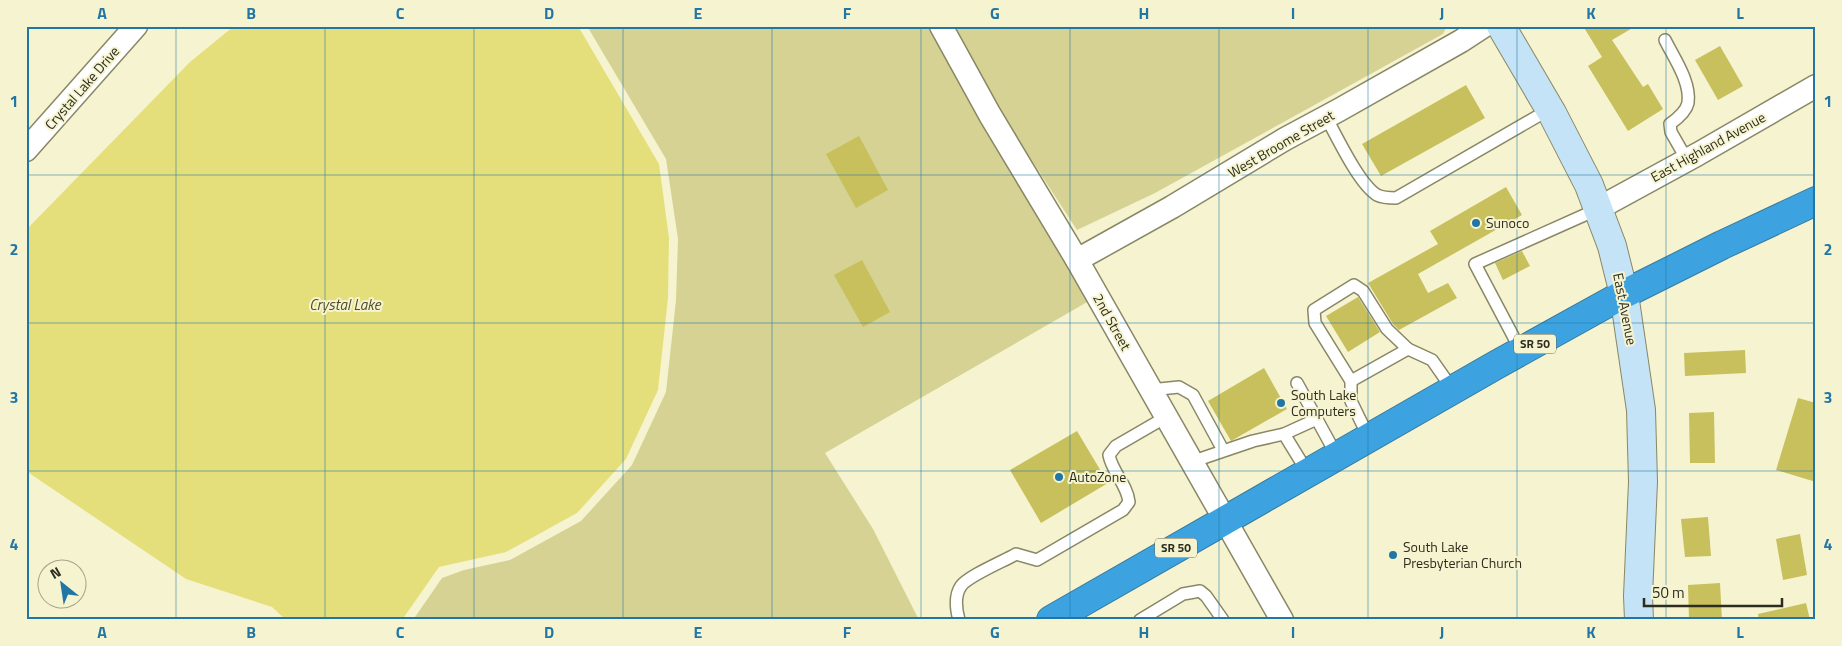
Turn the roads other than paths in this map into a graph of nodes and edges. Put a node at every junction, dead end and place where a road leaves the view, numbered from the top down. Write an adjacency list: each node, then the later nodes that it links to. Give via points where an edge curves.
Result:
1 (136, 26): 9 (street, Crystal Lake Drive)
2 (941, 26): 13 (street, 2nd Street)
3 (1484, 26): 8 (street, West Broome Street)
4 (1501, 26): 7 (street, East Avenue)
5 (1664, 40): 10 (lane, via 1686,80 1688,103 1670,124 1671,132)
6 (1816, 86): 10 (street, East Highland Avenue)
7 (1550, 109): 8 (lane, via 1396,198 1377,195 1369,189); 12 (street, East Avenue)
8 (1326, 118): 13 (street, West Broome Street)
9 (26, 150)
10 (1687, 160): 12 (street, East Highland Avenue)
11 (1816, 201): 14 (highway, SR 50)
12 (1600, 208): 14 (street, East Avenue); 16 (lane, via 1475,264)
13 (1077, 260): 19 (street, 2nd Street)
14 (1624, 294): 16 (highway, SR 50); 35 (street, East Avenue, via 1641,410 1643,482)
15 (1408, 348): 17 (lane); 17 (lane, via 1387,330 1364,292 1354,285 1314,310 1315,322); 20 (lane, via 1432,360)
16 (1521, 351): 20 (highway, SR 50)
17 (1351, 381): 24 (lane, via 1351,401)
18 (1297, 383): 22 (lane)
19 (1150, 390): 21 (street, 2nd Street); 25 (lane, via 1179,387 1193,395)
20 (1453, 390): 24 (highway, SR 50)
21 (1166, 417): 27 (street, 2nd Street); 30 (lane, via 1116,446 1110,455 1110,462 1128,493 1129,502 1123,510 1037,560 1016,554 970,579 958,594)
22 (1317, 419): 23 (lane); 26 (lane)
23 (1284, 434): 25 (lane); 28 (lane)
24 (1369, 438): 26 (highway, SR 50)
25 (1223, 450): 27 (lane)
26 (1337, 456): 28 (highway, SR 50)
27 (1191, 462): 29 (street, 2nd Street)
28 (1308, 473): 29 (highway, SR 50)
29 (1224, 520): 31 (highway, SR 50); 34 (street, 2nd Street)
30 (959, 620)
31 (1051, 620)
32 (1140, 620): 33 (lane, via 1183,594 1200,591)
33 (1223, 620)
34 (1282, 620)
35 (1639, 620)

